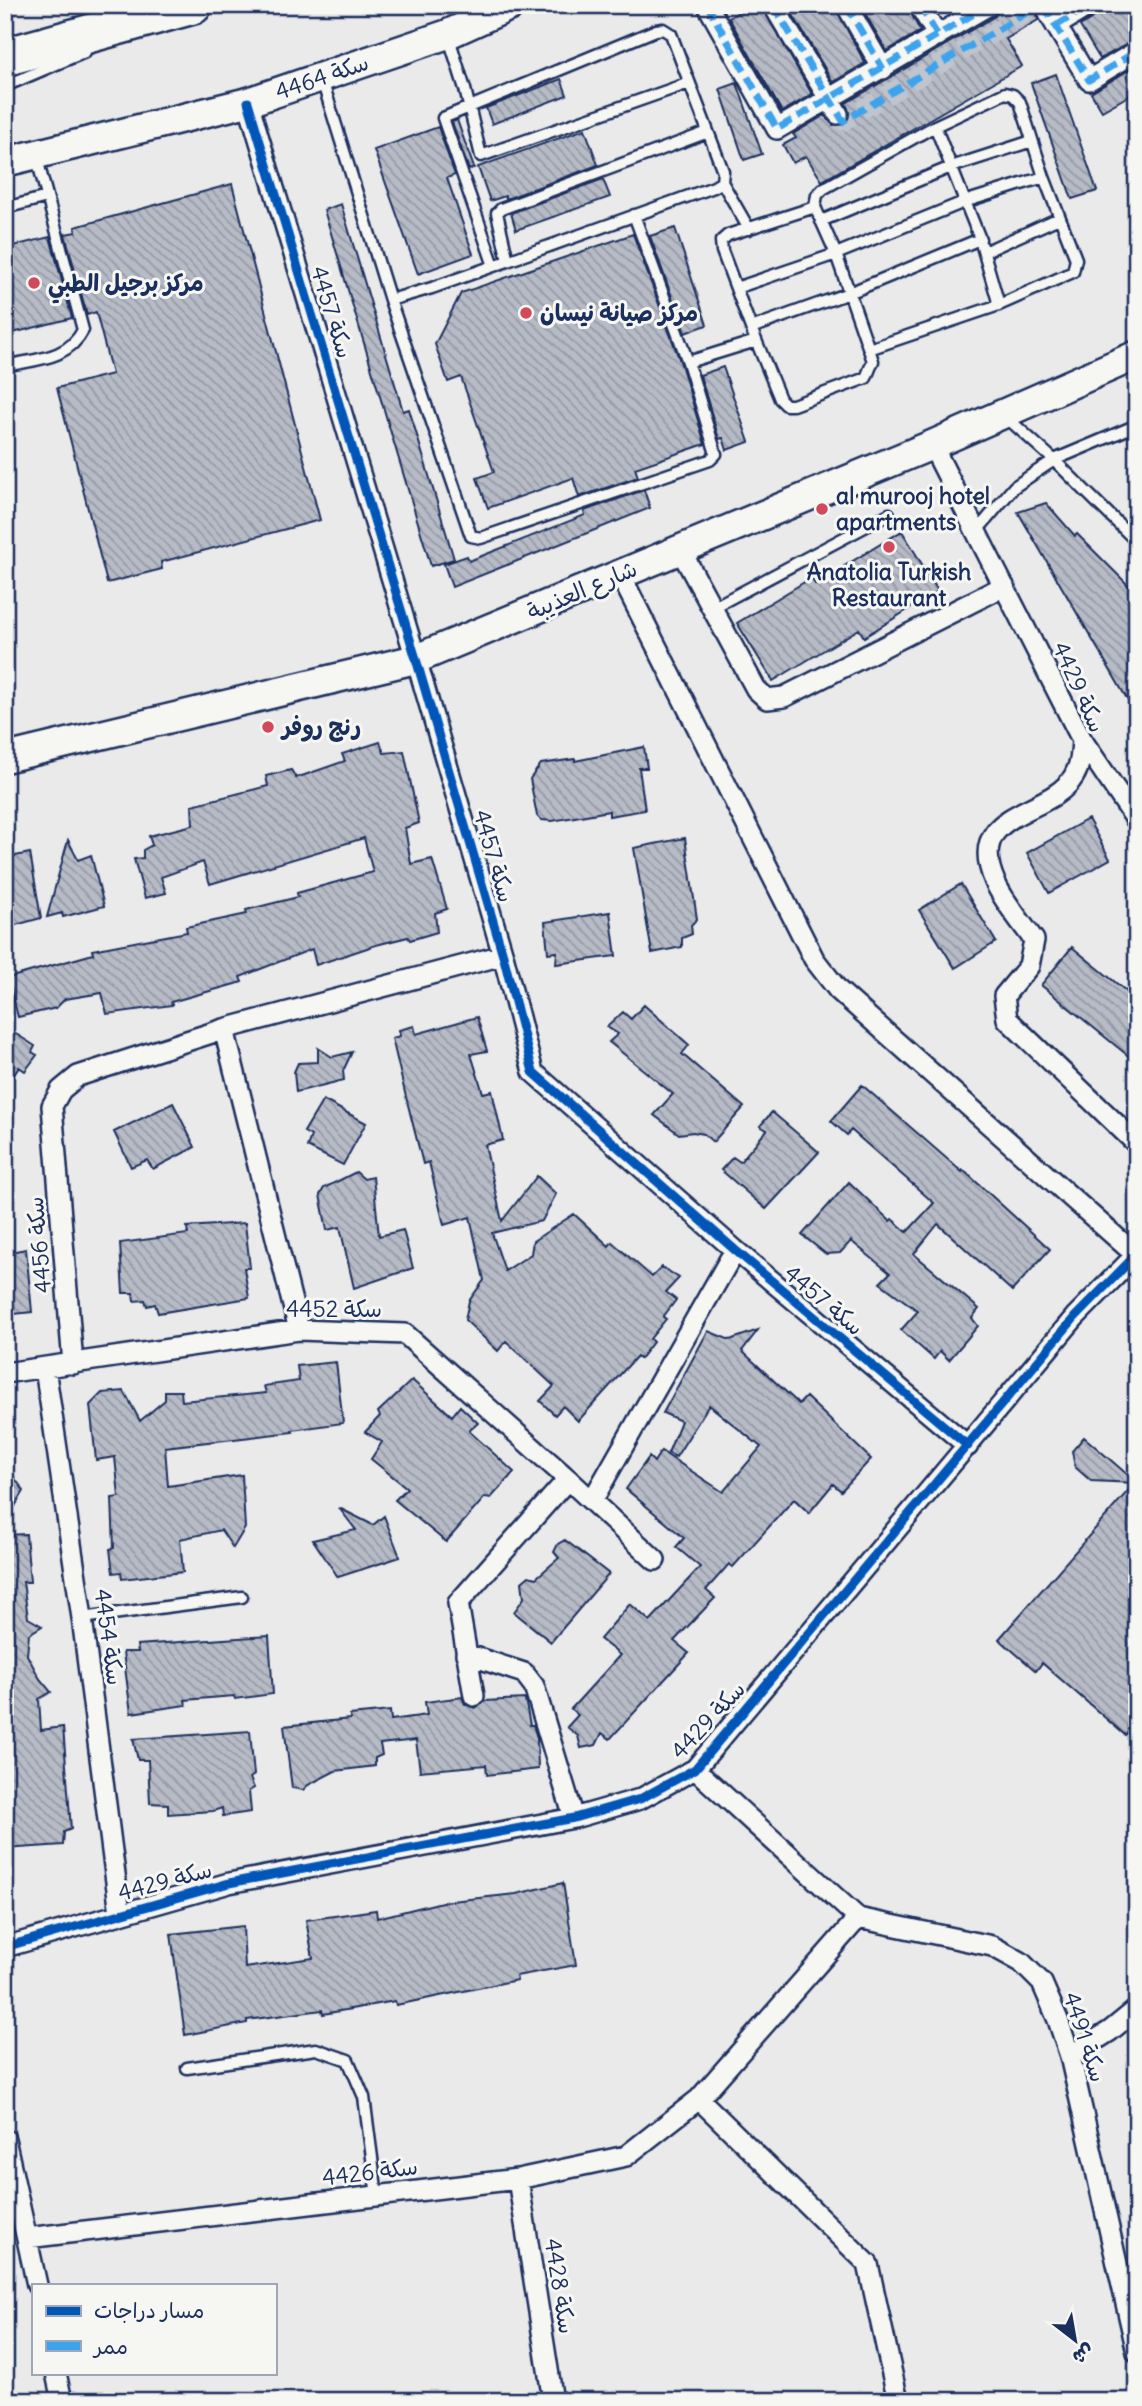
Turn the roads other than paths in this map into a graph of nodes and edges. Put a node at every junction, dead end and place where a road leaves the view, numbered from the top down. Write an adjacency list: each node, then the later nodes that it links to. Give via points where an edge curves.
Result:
1 (512, 5): 9 (street, سكة 4464)
2 (713, 5): 20 (street, via 709,8 777,129)
3 (773, 5): 20 (street)
4 (846, 5): 15 (street)
5 (919, 5): 10 (street)
6 (989, 5): 10 (street)
7 (1090, 5): 13 (street, via 1052,20 1089,80)
8 (184, 8): 11 (lane); 14 (highway)
9 (448, 34): 16 (street, سكة 4464); 21 (lane)
10 (938, 36): 15 (street)
11 (112, 40)
12 (100, 45): 18 (lane)
13 (1137, 51)
14 (5, 57)
15 (883, 69): 20 (street)
16 (321, 77): 19 (street, سكة 4464); 45 (lane)
17 (690, 83): 21 (lane, via 671,34 663,29); 21 (lane, via 481,156); 23 (lane)
18 (5, 86)
19 (248, 102): 25 (street, سكة 4464); 64 (street, سكة 4457)
20 (833, 106)
21 (470, 107): 42 (lane, via 443,118)
22 (935, 126): 24 (lane, via 1005,93 1020,102); 27 (lane); 32 (lane, via 823,189)
23 (708, 132): 29 (lane, via 723,171); 41 (lane, via 501,209 497,213)
24 (1032, 141): 27 (lane); 28 (lane)
25 (36, 155): 26 (street, سكة 4464); 30 (lane)
26 (5, 162)
27 (951, 167): 31 (lane); 36 (lane)
28 (1044, 177): 31 (lane); 35 (lane)
29 (722, 182): 34 (lane); 37 (lane)
30 (47, 197): 33 (lane); 52 (lane, via 83,330 64,352)
31 (964, 202): 38 (lane); 40 (lane)
32 (815, 206): 36 (lane); 37 (lane)
33 (5, 208)
34 (634, 215): 41 (lane); 51 (lane)
35 (1059, 218): 39 (lane); 46 (lane, via 1076,259 1073,272)
36 (821, 221): 40 (lane)
37 (749, 229): 43 (lane, via 721,242)
38 (980, 239): 39 (lane); 44 (lane)
39 (984, 252): 46 (lane)
40 (836, 254): 43 (lane); 44 (lane)
41 (508, 261): 42 (lane)
42 (494, 266): 45 (lane)
43 (736, 288): 47 (lane)
44 (849, 293): 47 (lane); 49 (lane)
45 (390, 300): 51 (lane, via 471,536 481,538 710,460 716,454)
46 (999, 305): 49 (lane)
47 (751, 328): 48 (lane)
48 (756, 341): 49 (lane, via 786,405 866,378 873,361); 51 (lane)
49 (869, 349)
50 (1137, 355): 53 (street, شارع العذيبة)
51 (688, 362)
52 (5, 366)
53 (1003, 414): 55 (street, شارع العذيبة); 56 (lane)
54 (1137, 425): 56 (lane)
55 (932, 445): 58 (street, سكة 4429); 60 (street, شارع العذيبة)
56 (1054, 460): 58 (lane, via 1014,487); 59 (lane)
57 (889, 514): 63 (lane)
58 (976, 532): 62 (street, سكة 4429)
59 (1137, 542)
60 (680, 549): 61 (street, شارع العذيبة); 63 (street)
61 (620, 574): 64 (street, شارع العذيبة); 72 (street, via 814,959 838,990)
62 (1004, 586): 63 (street, via 784,697 768,699 756,689); 65 (street, سكة 4429)
63 (712, 608)
64 (416, 659): 66 (street, شارع العذيبة); 68 (street, سكة 4457)
65 (1082, 740): 67 (street); 70 (street, سكة 4429, via 1081,760 1065,787 1008,821 992,836 987,854 995,883 1034,940 1029,966 1004,996 1007,1019)
66 (5, 758)
67 (1137, 821)
68 (503, 955): 69 (street, سكة 4456); 71 (street, سكة 4457, via 533,1072)
69 (224, 1030): 73 (street); 74 (street, سكة 4456, via 78,1076 61,1090 52,1106)
70 (1137, 1144)
71 (735, 1250): 77 (street, سكة 4457); 79 (street)
72 (1134, 1262): 77 (street, سكة 4429, via 1075,1317)
73 (299, 1330): 74 (street, سكة 4452); 78 (street, سكة 4452, via 405,1334)
74 (73, 1364): 75 (street, سكة 4452)
75 (45, 1368): 76 (street, سكة 4452); 82 (street, سكة 4454)
76 (5, 1373)
77 (968, 1446): 85 (street, سكة 4429)
78 (568, 1479): 79 (street, سكة 4452); 83 (street, via 458,1603)
79 (592, 1501): 80 (street, سكة 4452)
80 (654, 1560)
81 (242, 1597): 82 (lane)
82 (82, 1618): 87 (street, سكة 4454)
83 (466, 1654): 84 (street); 86 (street, via 524,1673 534,1686)
84 (474, 1696)
85 (695, 1769): 86 (street, سكة 4429, via 640,1799); 88 (street)
86 (574, 1818): 87 (street, سكة 4429, via 229,1883)
87 (120, 1913): 89 (street, سكة 4429)
88 (858, 1918): 91 (street, سكة 4491, via 992,1946 1021,1962 1042,1983); 93 (street, سكة 4426)
89 (5, 1947)
90 (1137, 2009): 91 (street)
91 (1070, 2056): 100 (street, سكة 4491)
92 (187, 2067): 96 (lane, via 316,2049 348,2060 364,2097)
93 (699, 2099): 95 (street, سكة 4426, via 625,2156); 104 (street, via 868,2264)
94 (5, 2138): 97 (street)
95 (518, 2179): 96 (street, سكة 4426); 103 (street, سكة 4428)
96 (377, 2196): 98 (street, سكة 4426)
97 (13, 2214): 98 (street)
98 (27, 2238): 99 (street)
99 (37, 2284)
100 (1137, 2352)
101 (56, 2374): 102 (street)
102 (62, 2401)
103 (553, 2401)
104 (898, 2401)

